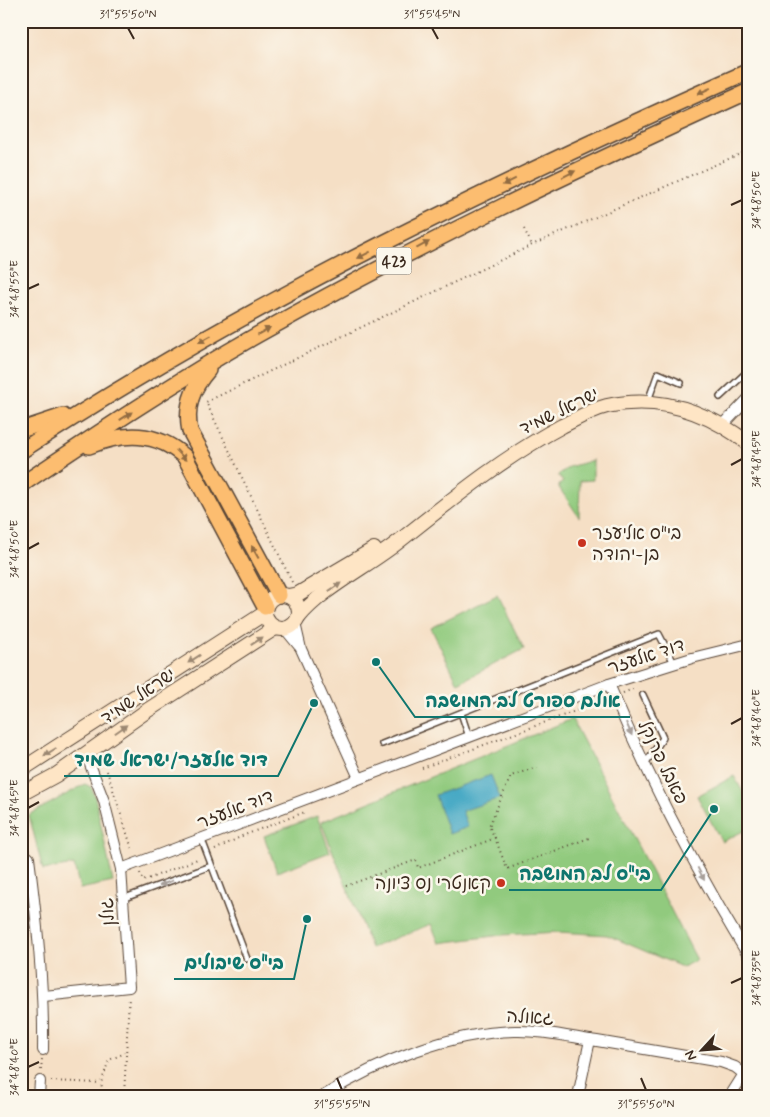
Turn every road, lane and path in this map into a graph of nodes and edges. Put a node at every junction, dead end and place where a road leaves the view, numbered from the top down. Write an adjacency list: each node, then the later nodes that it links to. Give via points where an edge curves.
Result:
1 (593, 21): 2 (path)
2 (563, 28)
3 (749, 71): 13 (main road, 423, one-way to 13, via 435,218 245,318)
4 (749, 91): 8 (main road, 423, one-way to 4, via 444,234)
5 (749, 150): 7 (path)
6 (524, 229): 7 (path)
7 (532, 246): 22 (path, via 206,402)
8 (218, 358): 19 (main road, 423, one-way to 8); 22 (main road, one-way to 8, via 190,431 188,408 191,395)
9 (749, 370): 11 (lane)
10 (681, 383): 14 (lane, via 658,373)
11 (720, 397)
12 (749, 398): 15 (street)
13 (104, 399): 16 (main road, via 42,425); 18 (main road, 423)
14 (648, 403): 15 (street, ישראל שמיד, via 681,407); 21 (street, ישראל שמיד, via 606,406 580,417 516,452)
15 (723, 425): 17 (street, ישראל שמיד)
16 (21, 430)
17 (749, 444)
18 (21, 451)
19 (56, 462): 20 (main road, 423); 23 (main road, one-way to 23, via 95,443 126,437 145,436 175,448 185,457)
20 (21, 485)
21 (451, 500): 22 (street, ישראל שמיד, via 342,570); 24 (street, ישראל שמיד, one-way to 21, via 308,606 379,557)
22 (288, 595): 23 (street, via 270,599); 24 (street, via 296,602 300,613)
23 (265, 610): 24 (street, via 268,622); 35 (street, ישראל שמיד, one-way to 35)
24 (289, 625): 32 (street, ישראל שמיד, one-way to 24, via 148,710); 36 (street)
25 (749, 644): 26 (street, דוד אלעזר)
26 (674, 663): 27 (street, דוד אלעזר); 29 (lane, via 659,634)
27 (609, 684): 30 (street, דוד אלעזר); 33 (street, פאבל פרנקל, one-way to 33)
28 (643, 695): 33 (lane, via 663,738)
29 (461, 713): 30 (lane); 31 (lane)
30 (469, 737): 36 (street, דוד אלעזר)
31 (382, 744)
32 (86, 754): 37 (street, ישראל שמיד); 43 (street, גולן, via 104,801)
33 (645, 764): 46 (street, פאבל פרנקל, one-way to 46, via 702,876)
34 (537, 767): 38 (path, via 512,776 489,826)
35 (21, 770)
36 (359, 778): 40 (street, דוד אלעזר)
37 (21, 794)
38 (495, 838): 39 (path, via 507,869); 44 (path, via 418,868 416,860)
39 (589, 838)
40 (202, 840): 42 (lane); 43 (street, דוד אלעזר)
41 (21, 851): 49 (street, via 29,858)
42 (211, 866): 45 (lane, one-way to 45); 47 (lane)
43 (121, 869): 45 (street, גולן)
44 (346, 886)
45 (122, 899): 48 (street, גולן)
46 (749, 957)
47 (247, 959)
48 (130, 987): 49 (street); 52 (path)
49 (44, 996): 51 (street)
50 (590, 1040): 53 (street, גאולה, via 721,1062); 56 (street, גאולה, via 546,1032 516,1031 451,1040 372,1069); 61 (street)
51 (43, 1050): 54 (path)
52 (125, 1053): 55 (path, via 109,1060); 59 (path)
53 (746, 1070): 62 (street)
54 (40, 1081): 55 (path); 57 (street)
55 (101, 1083): 58 (path)
56 (334, 1093): 60 (street, גאולה)
57 (39, 1096)
58 (104, 1096)
59 (124, 1096)
60 (322, 1096)
61 (578, 1096)
62 (730, 1096)

